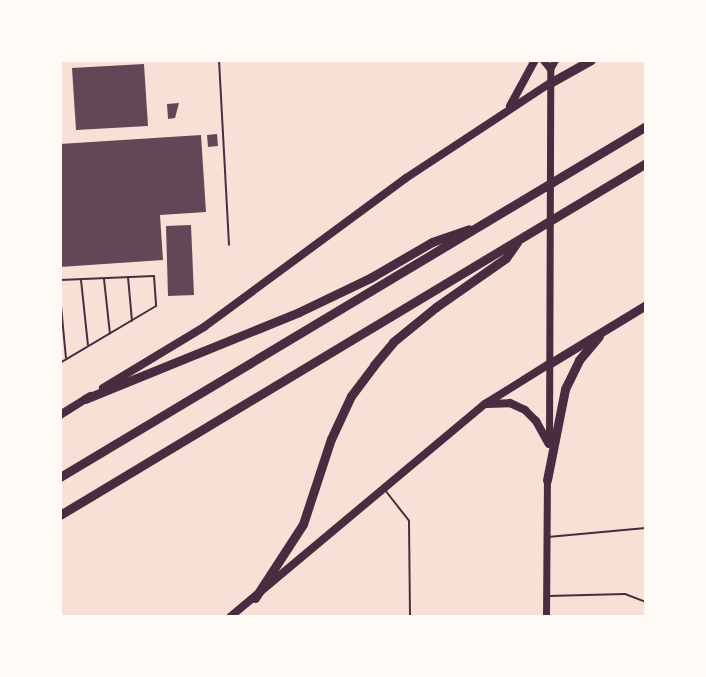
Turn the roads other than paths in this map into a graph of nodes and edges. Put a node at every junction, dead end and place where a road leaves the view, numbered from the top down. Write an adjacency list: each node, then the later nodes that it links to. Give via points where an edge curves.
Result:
1 (219, 60): 13 (lane)
2 (535, 60): 8 (main road)
3 (543, 60): 6 (street)
4 (555, 60): 6 (street)
5 (591, 60): 7 (highway)
6 (550, 69): 7 (street)
7 (550, 83): 8 (main road); 26 (street)
8 (508, 109): 27 (main road, via 406,178 204,327)
9 (646, 126): 11 (highway)
10 (646, 163): 12 (highway)
11 (491, 221): 27 (highway, via 432,242 370,278 277,321); 31 (highway)
12 (518, 240): 34 (highway); 38 (highway, via 506,258 436,306 393,342 363,381 331,439 303,524)
13 (229, 245)
14 (128, 278): 15 (lane); 20 (lane); 20 (lane, via 153,276 156,306)
15 (104, 279): 17 (lane); 21 (lane)
16 (60, 280): 17 (lane)
17 (81, 280): 23 (lane)
18 (60, 295): 24 (lane)
19 (646, 305): 22 (highway)
20 (132, 321): 21 (lane)
21 (110, 334): 23 (lane)
22 (599, 336): 26 (highway); 32 (highway, via 579,360 565,389)
23 (88, 346): 24 (lane)
24 (66, 360): 25 (lane)
25 (60, 363)
26 (549, 364): 28 (main road); 30 (street)
27 (85, 399): 29 (main road)
28 (486, 404): 30 (main road, via 510,404 525,410); 33 (main road)
29 (60, 415)
30 (549, 444): 32 (street)
31 (60, 477)
32 (547, 480): 36 (street)
33 (383, 487): 38 (main road); 41 (lane, via 408,521)
34 (60, 515)
35 (646, 528): 36 (lane)
36 (546, 538): 37 (street)
37 (546, 596): 39 (lane, via 625,594); 42 (street)
38 (255, 598): 40 (main road)
39 (646, 602)
40 (230, 617)
41 (410, 617)
42 (546, 617)

